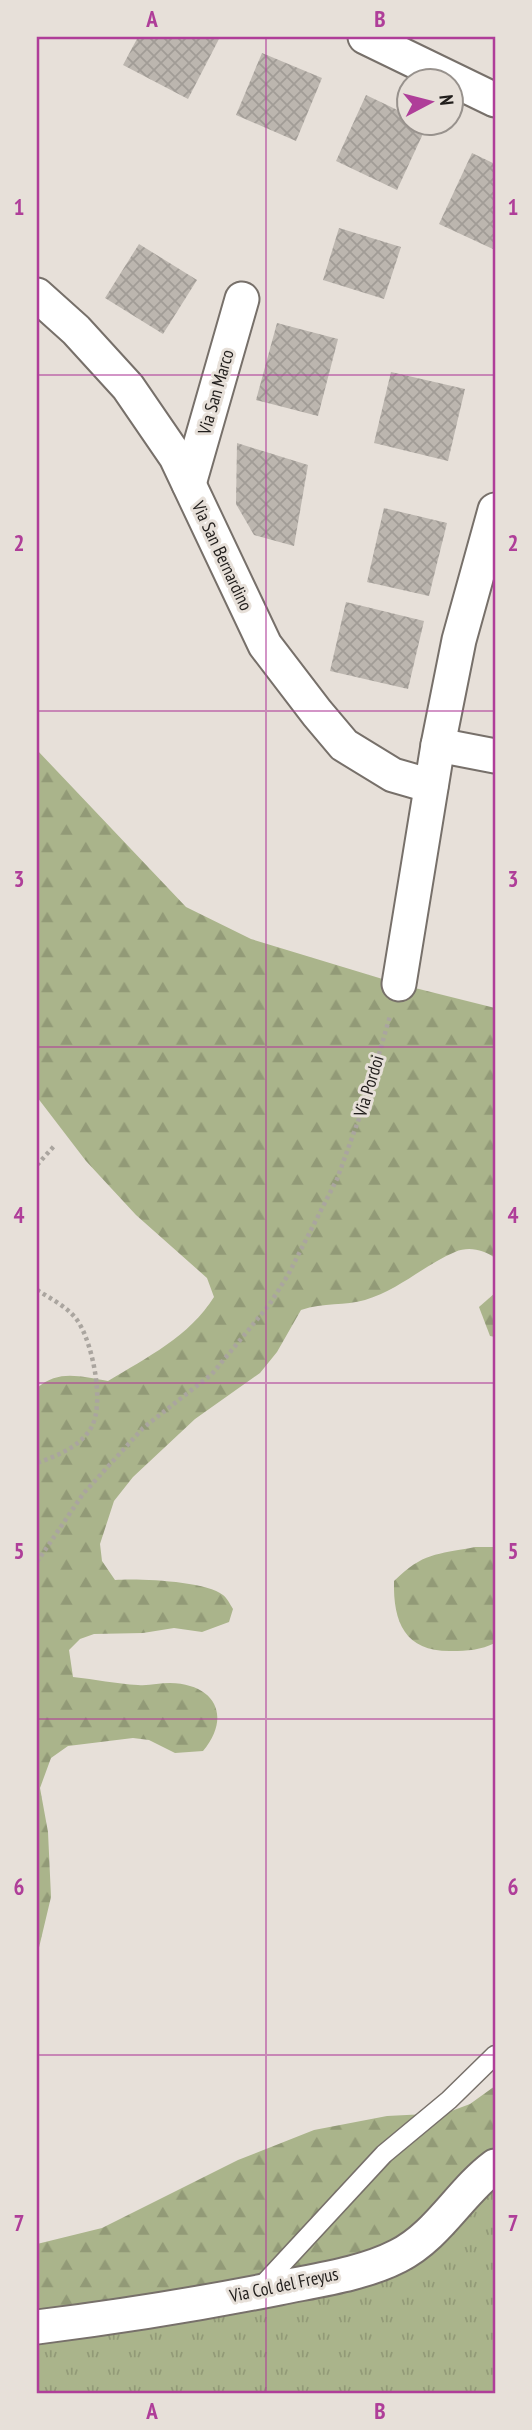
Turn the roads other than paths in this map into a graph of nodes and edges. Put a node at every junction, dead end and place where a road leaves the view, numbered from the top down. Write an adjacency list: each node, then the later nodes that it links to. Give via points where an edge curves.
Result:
1 (365, 37): 2 (street)
2 (495, 100)
3 (37, 295): 5 (street, Via San Bernardino, via 128,387)
4 (242, 299): 5 (street, Via San Marco)
5 (189, 484): 9 (street, Via San Bernardino, via 265,645 317,713 344,745 393,775)
6 (495, 510): 7 (street, via 459,640)
7 (438, 745): 8 (street); 9 (street)
8 (495, 756)
9 (431, 786): 10 (street)
10 (399, 984)
11 (495, 2055): 13 (lane, via 384,2154)
12 (495, 2166): 13 (street, Via Col del Freyus, via 472,2183 423,2241 397,2257 325,2279)
13 (256, 2292): 14 (street, Via Col del Freyus)
14 (37, 2327)

